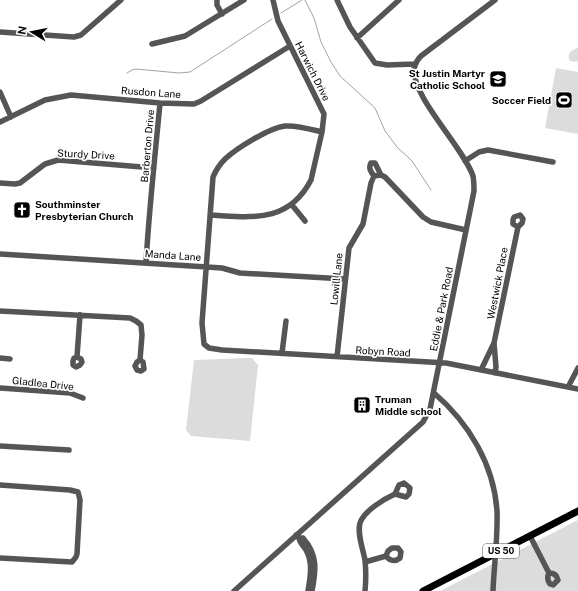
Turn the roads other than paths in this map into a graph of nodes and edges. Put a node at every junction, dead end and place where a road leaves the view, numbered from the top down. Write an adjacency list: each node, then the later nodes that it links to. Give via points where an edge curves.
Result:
1 (121, 0): 9 (street, via 81,35 74,37)
2 (217, 0): 8 (street)
3 (244, 0): 8 (street)
4 (273, 0): 12 (street, Harwich Drive, via 278,21)
5 (337, 0): 10 (street)
6 (399, 0): 10 (street)
7 (495, 0): 13 (street, via 426,52)
8 (222, 14): 11 (street, via 185,36)
9 (0, 32)
10 (357, 38): 13 (street, via 375,63)
11 (152, 44)
12 (290, 46): 15 (street, Rusdon Lane, via 201,102); 18 (street, Harwich Drive, via 324,114)
13 (415, 64): 19 (street, Eddie & Park Road, via 415,78 421,92)
14 (0, 92): 16 (street)
15 (160, 103): 16 (street, Rusdon Lane, via 70,95 45,100); 21 (street, Barberton Drive)
16 (11, 117): 17 (street, Rusdon Lane)
17 (0, 122)
18 (322, 132): 25 (street, Harwich Drive, via 311,180); 26 (street, via 290,126 276,128 232,154 220,164 213,176)
19 (465, 161): 20 (street, via 488,150); 29 (street, Eddie & Park Road, via 471,172 474,187)
20 (553, 162)
21 (154, 168): 24 (street, Sturdy Drive, via 58,160 45,164 20,183); 31 (street, Barberton Drive)
22 (381, 175): 23 (street); 23 (street, Lowill Lane, via 375,163 371,163 369,167); 29 (street, via 423,217 431,222)
23 (374, 176): 33 (street, Lowill Lane, via 363,224 349,248)
24 (0, 183)
25 (292, 205): 26 (street, Harwich Drive, via 264,216); 27 (street)
26 (210, 215): 32 (street)
27 (305, 221)
28 (518, 227): 37 (street, Westwick Place)
29 (466, 230): 44 (street, Eddie & Park Road)
30 (0, 254): 31 (street, Manda Lane)
31 (146, 263): 32 (street, Manda Lane)
32 (207, 267): 33 (street, Manda Lane, via 240,273); 38 (street, Robyn Road, via 202,323 204,344 209,348)
33 (345, 279): 40 (street, Lowill Lane)
34 (0, 311): 35 (street)
35 (80, 315): 39 (street); 43 (street, via 130,318 136,321 141,325)
36 (286, 321): 38 (street)
37 (494, 343): 46 (street, Westwick Place); 47 (street, Westwick Place)
38 (282, 353): 40 (street, Robyn Road)
39 (77, 357)
40 (337, 357): 44 (street, Robyn Road)
41 (0, 358): 42 (street)
42 (10, 359)
43 (140, 360)
44 (440, 363): 46 (street, Robyn Road); 51 (street, Eddie & Park Road)
45 (578, 368): 48 (street)
46 (481, 370): 47 (street, Robyn Road)
47 (495, 373): 48 (street, Robyn Road)
48 (568, 387): 50 (street, Robyn Road)
49 (0, 388): 52 (street, Gladlea Drive, via 70,393)
50 (578, 389)
51 (434, 393): 59 (street, Eddie & Park Road, via 423,422); 60 (street, via 460,420 485,460 497,510)
52 (83, 398)
53 (0, 446): 54 (street)
54 (69, 450)
55 (0, 485): 62 (street, via 70,490 78,492 80,500 77,554 72,562)
56 (395, 494): 63 (street, via 372,509 360,524)
57 (578, 511): 58 (main road, US 50)
58 (530, 536): 60 (main road, US 50); 64 (street)
59 (298, 537): 65 (street, Eddie & Park Road); 66 (street, via 308,553 310,563); 67 (street, via 303,538 312,552 315,563)
60 (496, 554): 69 (main road, US 50); 70 (street)
61 (386, 556): 63 (street)
62 (0, 558)
63 (365, 562): 68 (street)
64 (549, 573)
65 (234, 591)
66 (308, 591)
67 (312, 591)
68 (365, 591)
69 (423, 591)
70 (493, 591)

